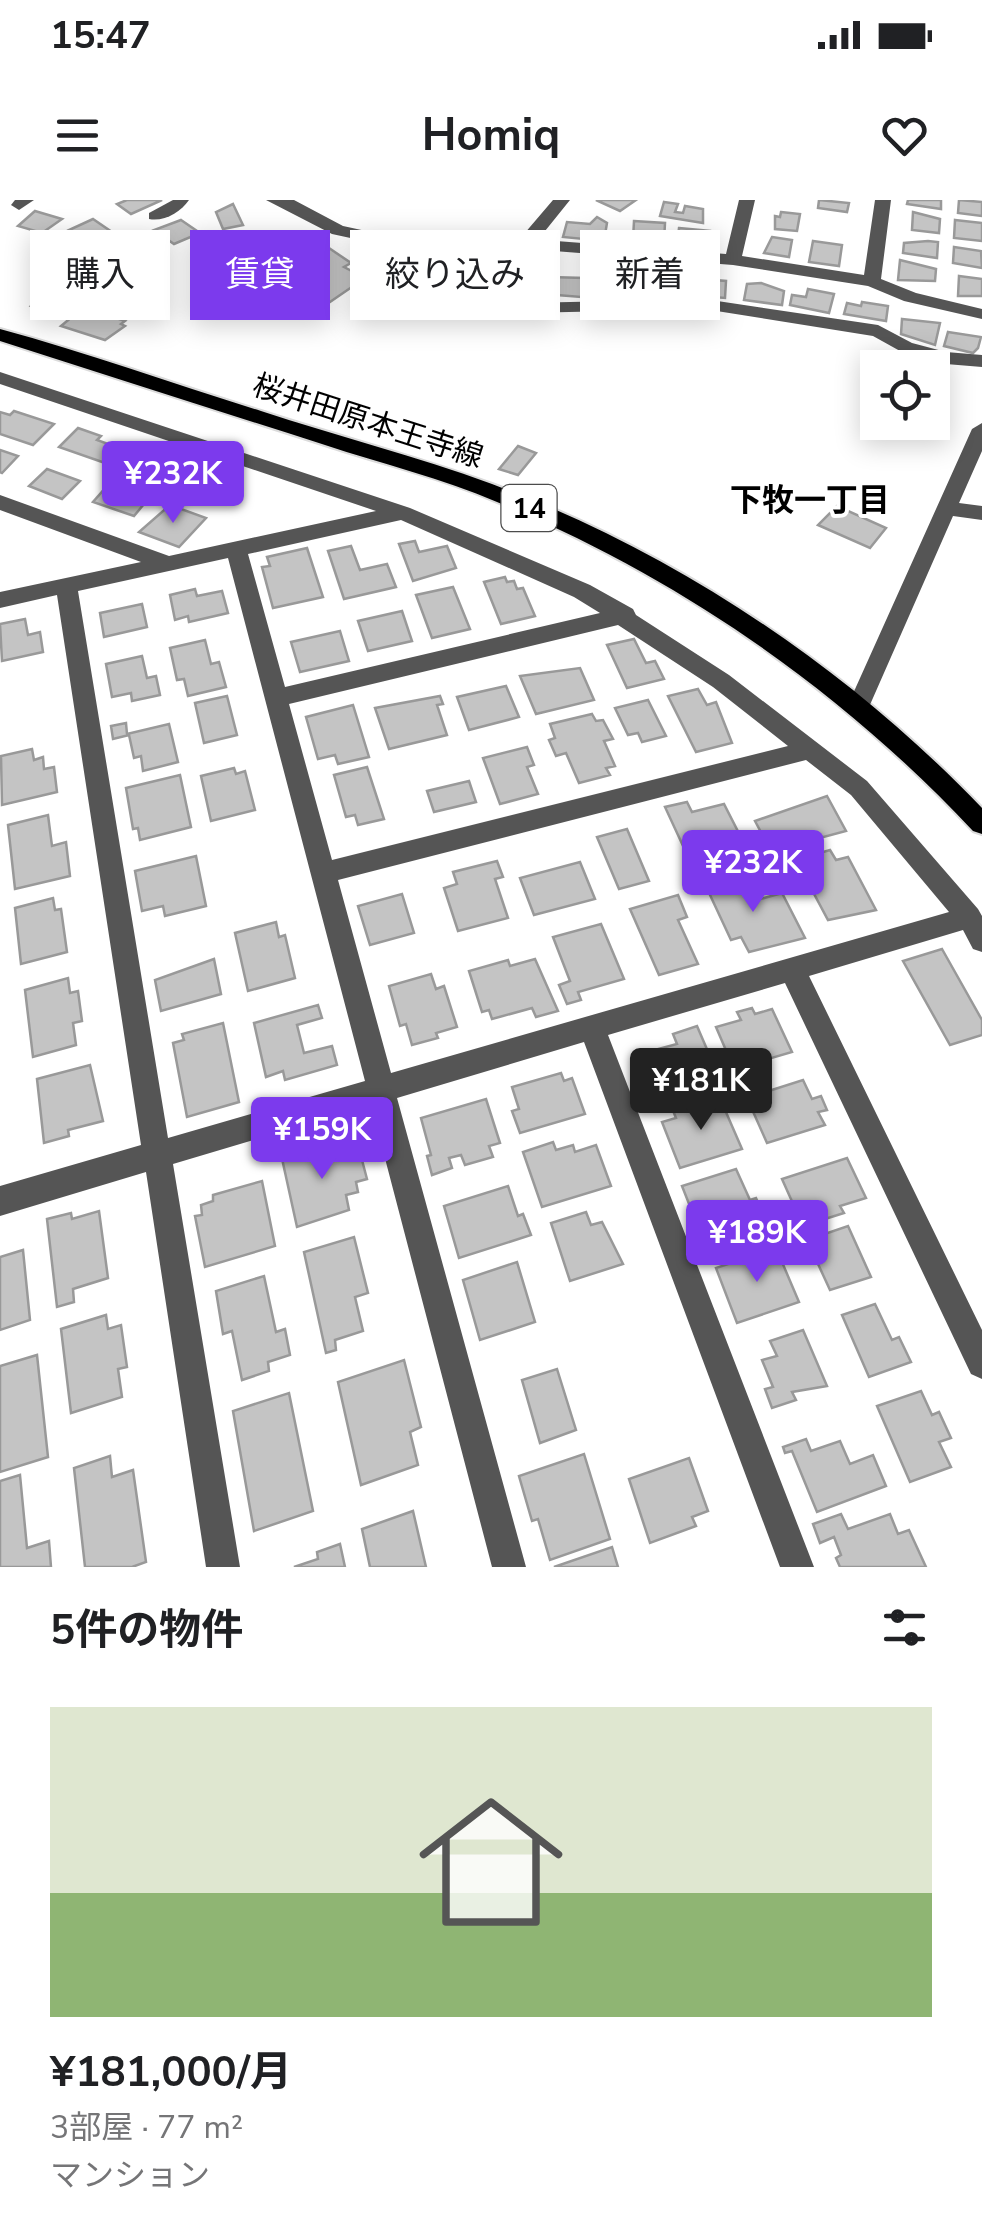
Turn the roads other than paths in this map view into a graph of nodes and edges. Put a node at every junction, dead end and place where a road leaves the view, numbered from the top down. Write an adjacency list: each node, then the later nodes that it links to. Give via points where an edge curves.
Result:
1 (180, 200): 6 (street)
2 (274, 200): 11 (street, via 338,230 397,243 442,263 462,285 524,308 634,303 754,310 878,331 906,348)
3 (562, 200): 7 (street, via 530,238 554,246)
4 (747, 200): 7 (street)
5 (883, 200): 8 (street)
6 (155, 216)
7 (733, 260): 8 (street)
8 (872, 281): 9 (street)
9 (982, 314)
10 (0, 335): 24 (main road, 桜井田原本王寺線 / 14, via 503,496 622,550 722,610)
11 (982, 362)
12 (0, 378): 16 (street)
13 (982, 429): 15 (street)
14 (0, 502): 19 (street)
15 (947, 508): 17 (street); 24 (street)
16 (402, 513): 18 (street); 22 (street, via 523,562)
17 (982, 513)
18 (237, 551): 19 (street); 23 (street)
19 (169, 564): 20 (street)
20 (66, 585): 21 (street); 33 (street)
21 (0, 600)
22 (625, 615): 23 (street); 25 (street)
23 (276, 698): 27 (street)
24 (858, 706): 26 (main road, 桜井田原本王寺線 / 14, via 948,784)
25 (811, 749): 27 (street); 28 (street, via 859,788)
26 (982, 824)
27 (324, 873): 32 (street)
28 (969, 917): 29 (street); 30 (street)
29 (982, 941)
30 (792, 970): 31 (street); 35 (street)
31 (592, 1029): 32 (street); 38 (street)
32 (380, 1091): 33 (street); 37 (street)
33 (159, 1155): 34 (street); 36 (street)
34 (0, 1200)
35 (982, 1363)
36 (224, 1567)
37 (510, 1567)
38 (798, 1567)

